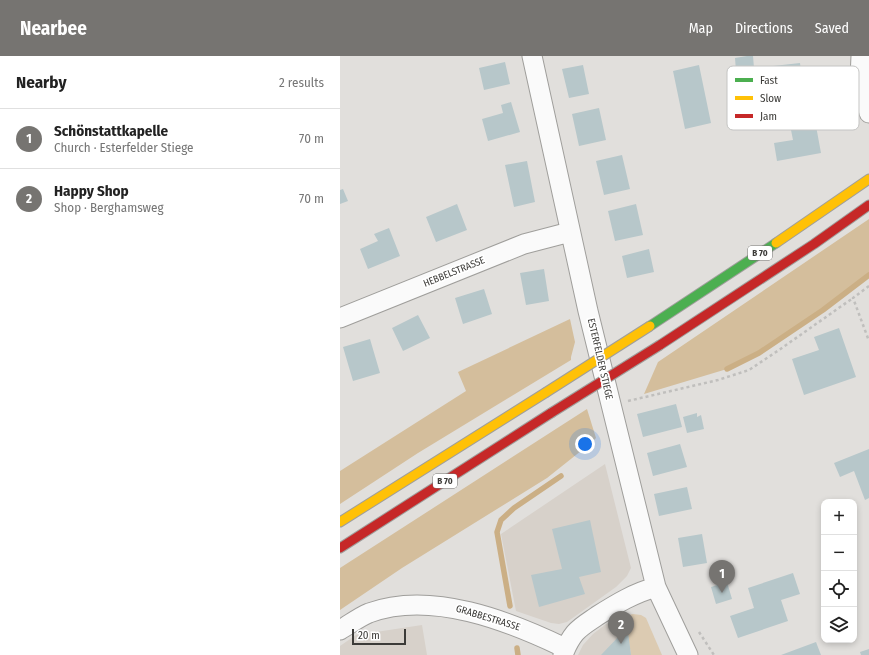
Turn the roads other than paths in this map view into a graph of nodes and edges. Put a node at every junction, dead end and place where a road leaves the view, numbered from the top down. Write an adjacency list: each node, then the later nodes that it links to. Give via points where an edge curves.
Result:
1 (532, 56): 6 (street, ESTERFELDER STIEGE)
2 (861, 56): 3 (street, via 860,78)
3 (869, 113)
4 (869, 179): 8 (highway, B 70, bridge, via 650,326)
5 (869, 205): 9 (highway, B 70, bridge, via 814,244 660,344)
6 (570, 232): 7 (street, HEBBELSTRASSE, via 524,244); 10 (street, ESTERFELDER STIEGE)
7 (340, 318)
8 (340, 522)
9 (340, 548)
10 (656, 587): 12 (street, via 618,602 590,621 575,633); 13 (street, ESTERFELDER STIEGE)
11 (340, 630): 12 (street, GRABBESTRASSE, via 368,613 404,605 452,607 531,631)
12 (564, 651)
13 (688, 655)

